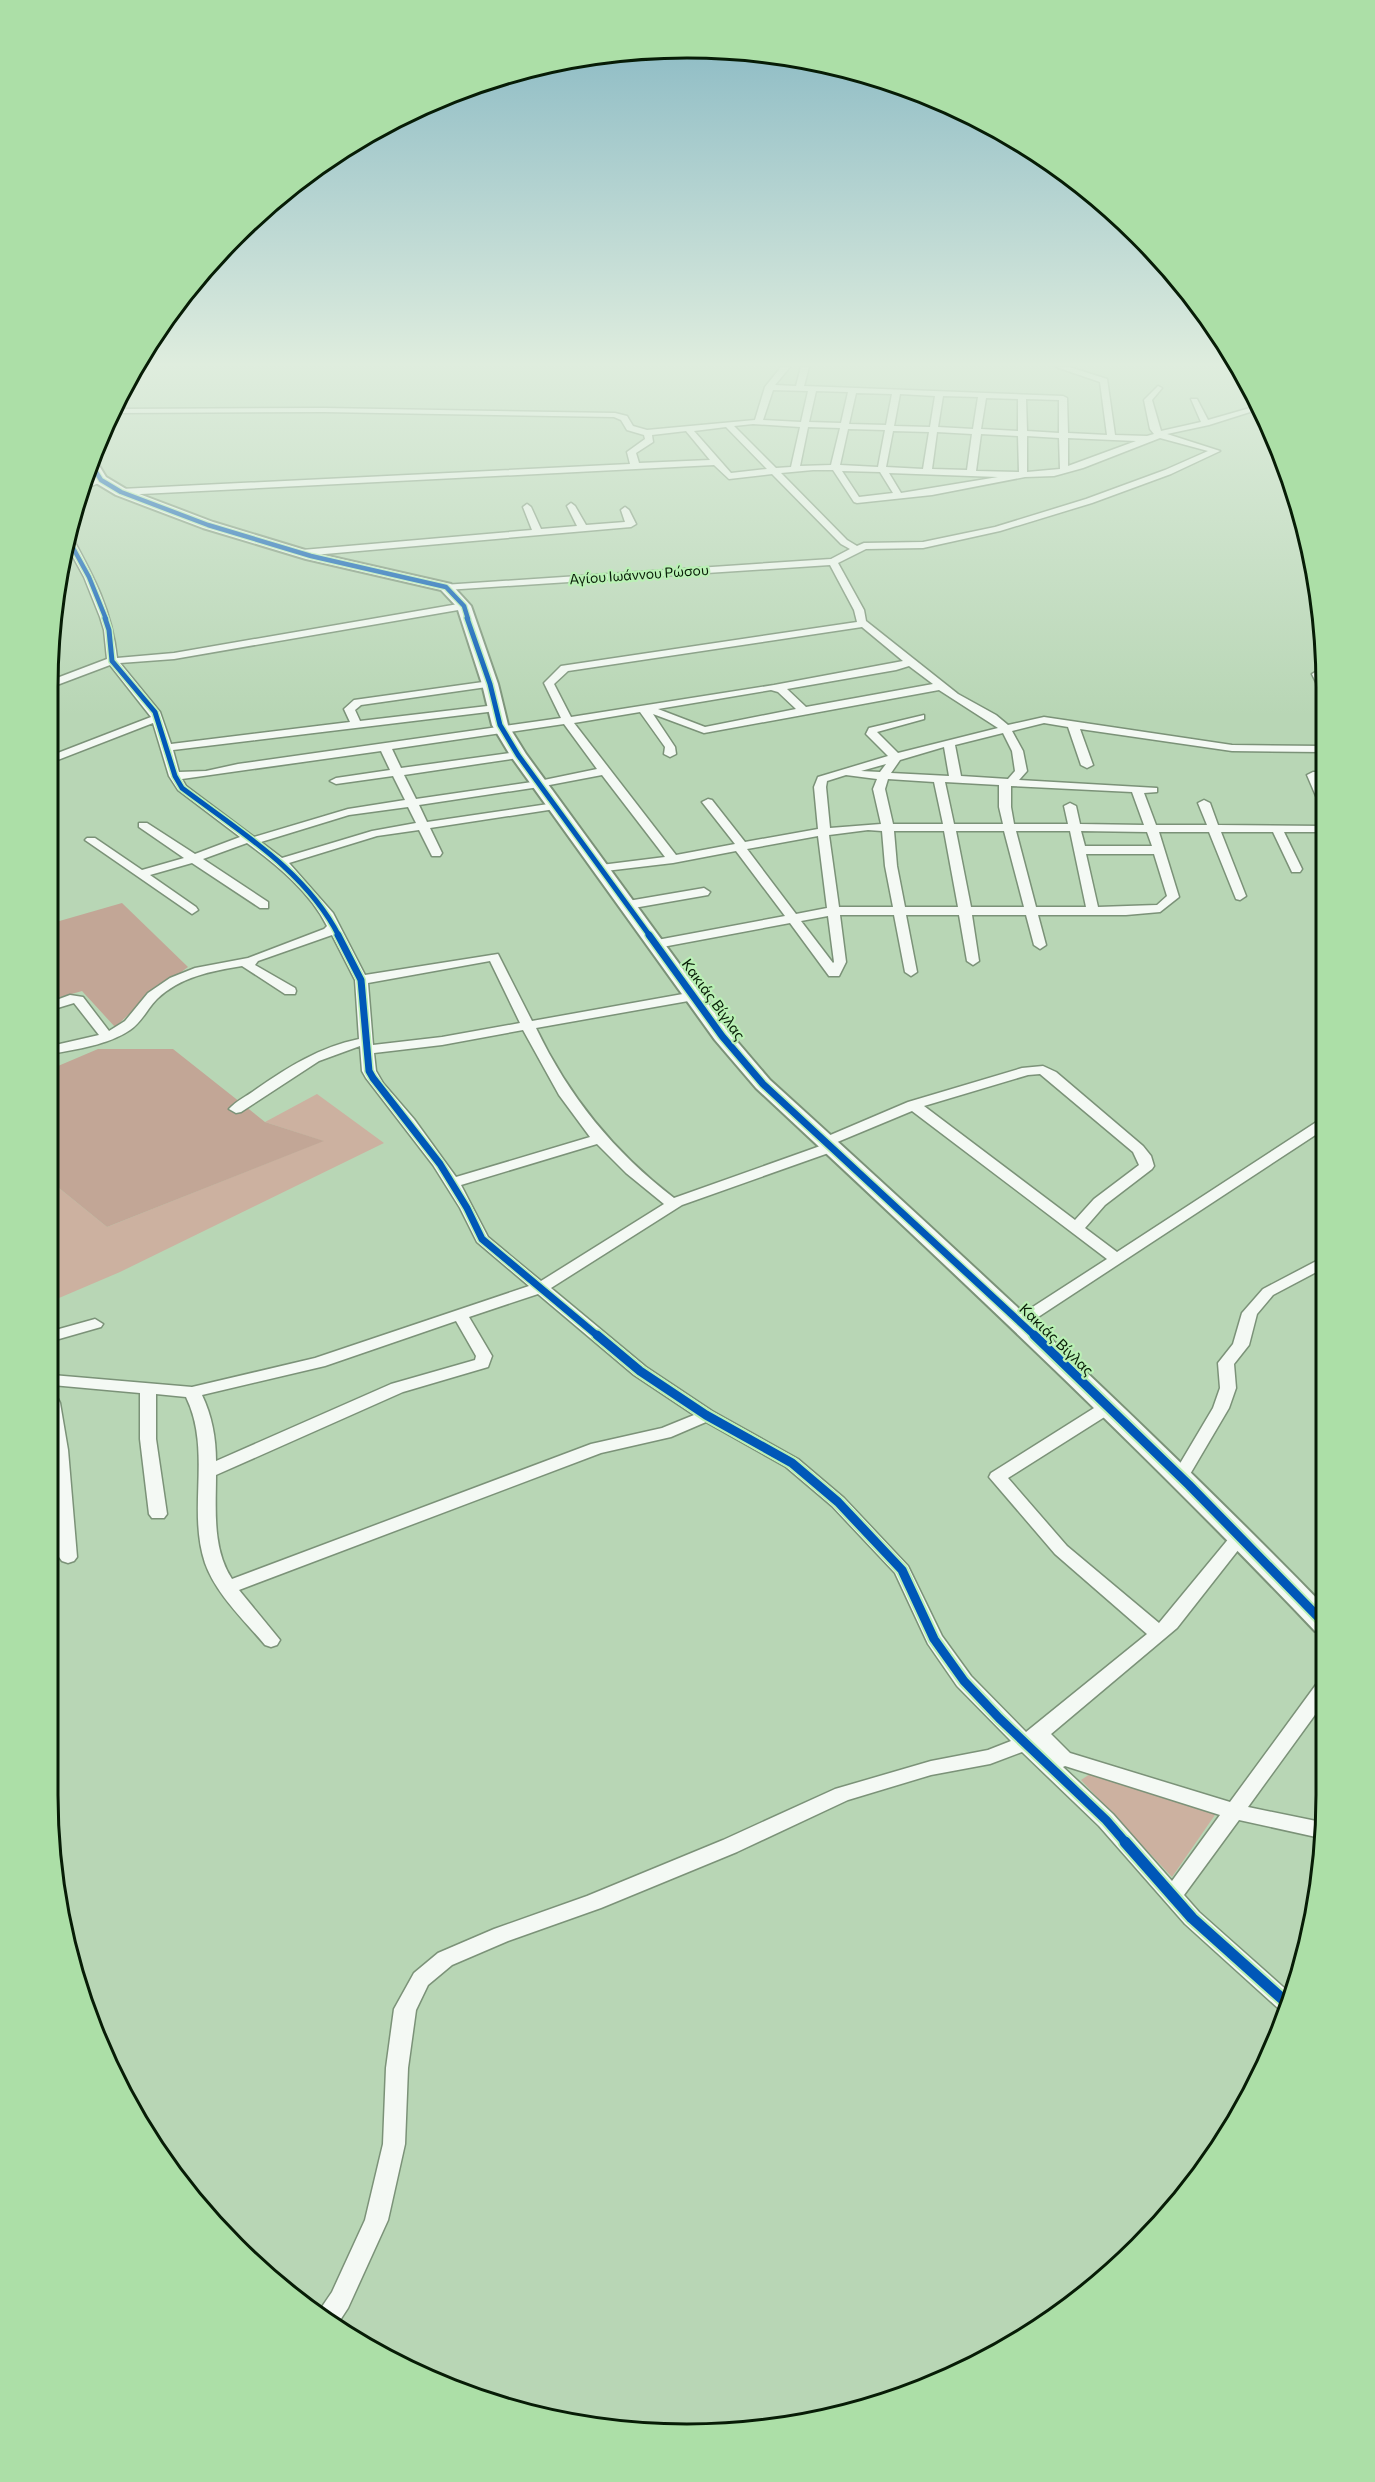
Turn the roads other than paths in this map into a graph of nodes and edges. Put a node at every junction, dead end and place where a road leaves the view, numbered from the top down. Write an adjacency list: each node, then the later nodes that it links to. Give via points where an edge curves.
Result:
1 (102, 483): 8 (street)
2 (302, 483): 8 (street)
3 (786, 483): 15 (street, via 844,542)
4 (846, 483): 9 (street, via 857,500)
5 (891, 483): 9 (street)
6 (977, 483): 9 (street)
7 (1139, 483): 15 (street, via 998,529 923,545)
8 (121, 492): 17 (street, via 208,525)
9 (899, 496)
10 (571, 506): 13 (street)
11 (526, 507): 14 (street)
12 (625, 510): 13 (street, via 631,524)
13 (582, 528): 14 (street)
14 (537, 531): 17 (street)
15 (856, 549): 18 (street)
16 (74, 550): 22 (street, via 105,617)
17 (302, 553): 19 (street)
18 (833, 562): 19 (street, Αγίου Ιωάννου Ρώσου); 21 (street)
19 (446, 586): 20 (street, Κακιάς Βίγλας)
20 (464, 606): 22 (street, via 174,656); 25 (street, Κακιάς Βίγλας)
21 (863, 622): 23 (street); 33 (street, via 858,626 565,668 549,684)
22 (112, 661): 24 (street); 32 (street)
23 (912, 661): 26 (street); 27 (street)
24 (59, 680)
25 (490, 684): 28 (street, Κακιάς Βίγλας); 35 (street, via 358,702 349,709)
26 (941, 686): 30 (street); 36 (street)
27 (777, 687): 29 (street); 30 (street)
28 (496, 708): 35 (street); 37 (street, Κακιάς Βίγλας)
29 (645, 708): 30 (street, via 704,730); 33 (street); 42 (street, via 670,747)
30 (804, 711)
31 (920, 717): 45 (street, via 873,730 871,734)
32 (157, 718): 40 (street); 44 (street)
33 (567, 721): 37 (street); 47 (street)
34 (1073, 725): 36 (street, via 1044,720); 41 (street, via 1232,748); 46 (street)
35 (357, 726): 40 (street)
36 (1006, 727): 38 (street); 55 (street, via 1021,771)
37 (504, 731): 39 (street); 43 (street, Κακιάς Βίγλας)
38 (949, 742): 45 (street); 54 (street)
39 (385, 747): 48 (street); 50 (street)
40 (166, 748): 50 (street)
41 (1316, 749)
42 (670, 754)
43 (518, 755): 48 (street); 56 (street, Κακιάς Βίγλας)
44 (59, 756)
45 (896, 757): 49 (street); 51 (street)
46 (1087, 765)
47 (604, 771): 56 (street); 82 (street)
48 (398, 772): 53 (street); 61 (street)
49 (839, 774): 51 (street); 74 (street, via 822,779)
50 (175, 776): 76 (street, via 182,788)
51 (882, 776): 52 (street); 66 (street, via 879,789)
52 (939, 780): 54 (street); 67 (street)
53 (336, 781)
54 (956, 781): 55 (street)
55 (1005, 783): 57 (street); 68 (street, via 1003,792)
56 (539, 784): 61 (street); 62 (street, Κακιάς Βίγλας)
57 (1137, 789): 58 (street); 69 (street)
58 (1153, 790)
59 (708, 802): 77 (street)
60 (1204, 802): 70 (street)
61 (410, 803): 65 (street); 76 (street, via 348,812)
62 (555, 806): 65 (street); 84 (street, Κακιάς Βίγλας)
63 (1070, 806): 71 (street)
64 (143, 825): 81 (street)
65 (421, 826): 80 (street); 83 (street, via 376,833)
66 (888, 827): 67 (street); 74 (street); 93 (street)
67 (949, 827): 68 (street); 94 (street)
68 (1011, 828): 71 (street); 95 (street)
69 (1152, 828): 70 (street); 71 (street); 79 (street)
70 (1213, 828): 72 (street); 88 (street)
71 (1073, 829): 78 (street)
72 (1276, 829): 73 (street); 85 (street)
73 (1316, 829)
74 (823, 832): 77 (street); 92 (street)
75 (91, 840): 86 (street)
76 (251, 840): 81 (street); 83 (street)
77 (741, 846): 82 (street); 97 (street)
78 (1078, 850): 79 (street); 96 (street)
79 (1158, 850): 96 (street, via 1173,897 1168,904 1148,910)
80 (436, 853)
81 (196, 858): 86 (street); 89 (street)
82 (673, 859): 84 (street)
83 (279, 862): 98 (street, via 320,905)
84 (601, 869): 90 (street, Κακιάς Βίγλας)
85 (1296, 869)
86 (142, 874): 91 (street)
87 (704, 892): 90 (street)
88 (1240, 896)
89 (264, 905)
90 (628, 905): 99 (street, Κακιάς Βίγλας)
91 (192, 910)
92 (833, 911): 93 (street); 97 (street); 97 (street, via 840,962 834,973)
93 (899, 911): 94 (street); 103 (street)
94 (964, 911): 95 (street); 101 (street)
95 (1030, 911): 96 (street); 100 (street)
96 (1093, 911)
97 (795, 919): 99 (street)
98 (334, 926): 102 (street, via 328,932); 104 (street)
99 (657, 944): 106 (street, Κακιάς Βίγλας)
100 (1040, 945)
101 (973, 960)
102 (252, 961): 105 (street, via 248,966); 109 (street, via 188,973 154,995 125,1027)
103 (911, 972)
104 (361, 980): 108 (street, via 494,957); 110 (street)
105 (290, 991)
106 (694, 996): 108 (street); 116 (street, Κακιάς Βίγλας, via 763,1084)
107 (59, 1003): 109 (street, via 78,1000)
108 (528, 1026): 110 (street, via 442,1041); 115 (street, via 557,1081)
109 (106, 1035): 111 (street)
110 (367, 1046): 113 (street, via 351,1043 315,1056); 117 (street, via 374,1081)
111 (59, 1048)
112 (913, 1105): 116 (street); 119 (street); 119 (street, via 1027,1071 1043,1070 1051,1075 1138,1149 1147,1166 1097,1204)
113 (236, 1108)
114 (1316, 1129): 120 (street)
115 (598, 1140): 117 (street); 118 (street, via 639,1179)
116 (829, 1144): 118 (street); 124 (street, Κακιάς Βίγλας)
117 (453, 1182): 122 (street, via 482,1239)
118 (673, 1204): 122 (street)
119 (1077, 1229): 120 (street)
120 (1117, 1258): 124 (street)
121 (1316, 1266): 134 (street, via 1268,1292 1250,1313 1241,1346 1226,1363 1228,1388 1221,1407)
122 (542, 1287): 123 (street); 131 (street, via 640,1371)
123 (460, 1314): 129 (street, via 319,1362); 133 (street, via 480,1346 482,1363 397,1388)
124 (1020, 1322): 130 (street, Κακιάς Βίγλας)
125 (95, 1324): 126 (street)
126 (59, 1334)
127 (59, 1381): 128 (street)
128 (148, 1388): 129 (street); 135 (street, via 148,1439)
129 (192, 1392): 133 (street, via 206,1429)
130 (1108, 1407): 134 (street, Κακιάς Βίγλας); 140 (street, via 997,1477 1061,1550)
131 (706, 1415): 138 (street, via 665,1433 597,1448); 143 (street, via 799,1468 868,1532 902,1570 934,1639 964,1681)
132 (59, 1444): 137 (street)
133 (207, 1472): 138 (street, via 208,1536 215,1565)
134 (1180, 1477): 136 (street, Κακιάς Βίγλας)
135 (158, 1514)
136 (1241, 1535): 139 (street, Κακιάς Βίγλας); 140 (street)
137 (68, 1557)
138 (229, 1587): 141 (street)
139 (1316, 1614)
140 (1159, 1634): 143 (street)
141 (271, 1640)
142 (1316, 1699): 145 (street)
143 (1032, 1739): 144 (street); 149 (street, via 990,1757 931,1768 842,1794 709,1855 491,1939 445,1959 429,1972 405,2009 397,2068 394,2144 376,2220)
144 (1057, 1762): 145 (street); 147 (street)
145 (1233, 1812): 146 (street); 147 (street)
146 (1315, 1829)
147 (1172, 1896): 148 (street)
148 (1282, 1999)
149 (332, 2313)

